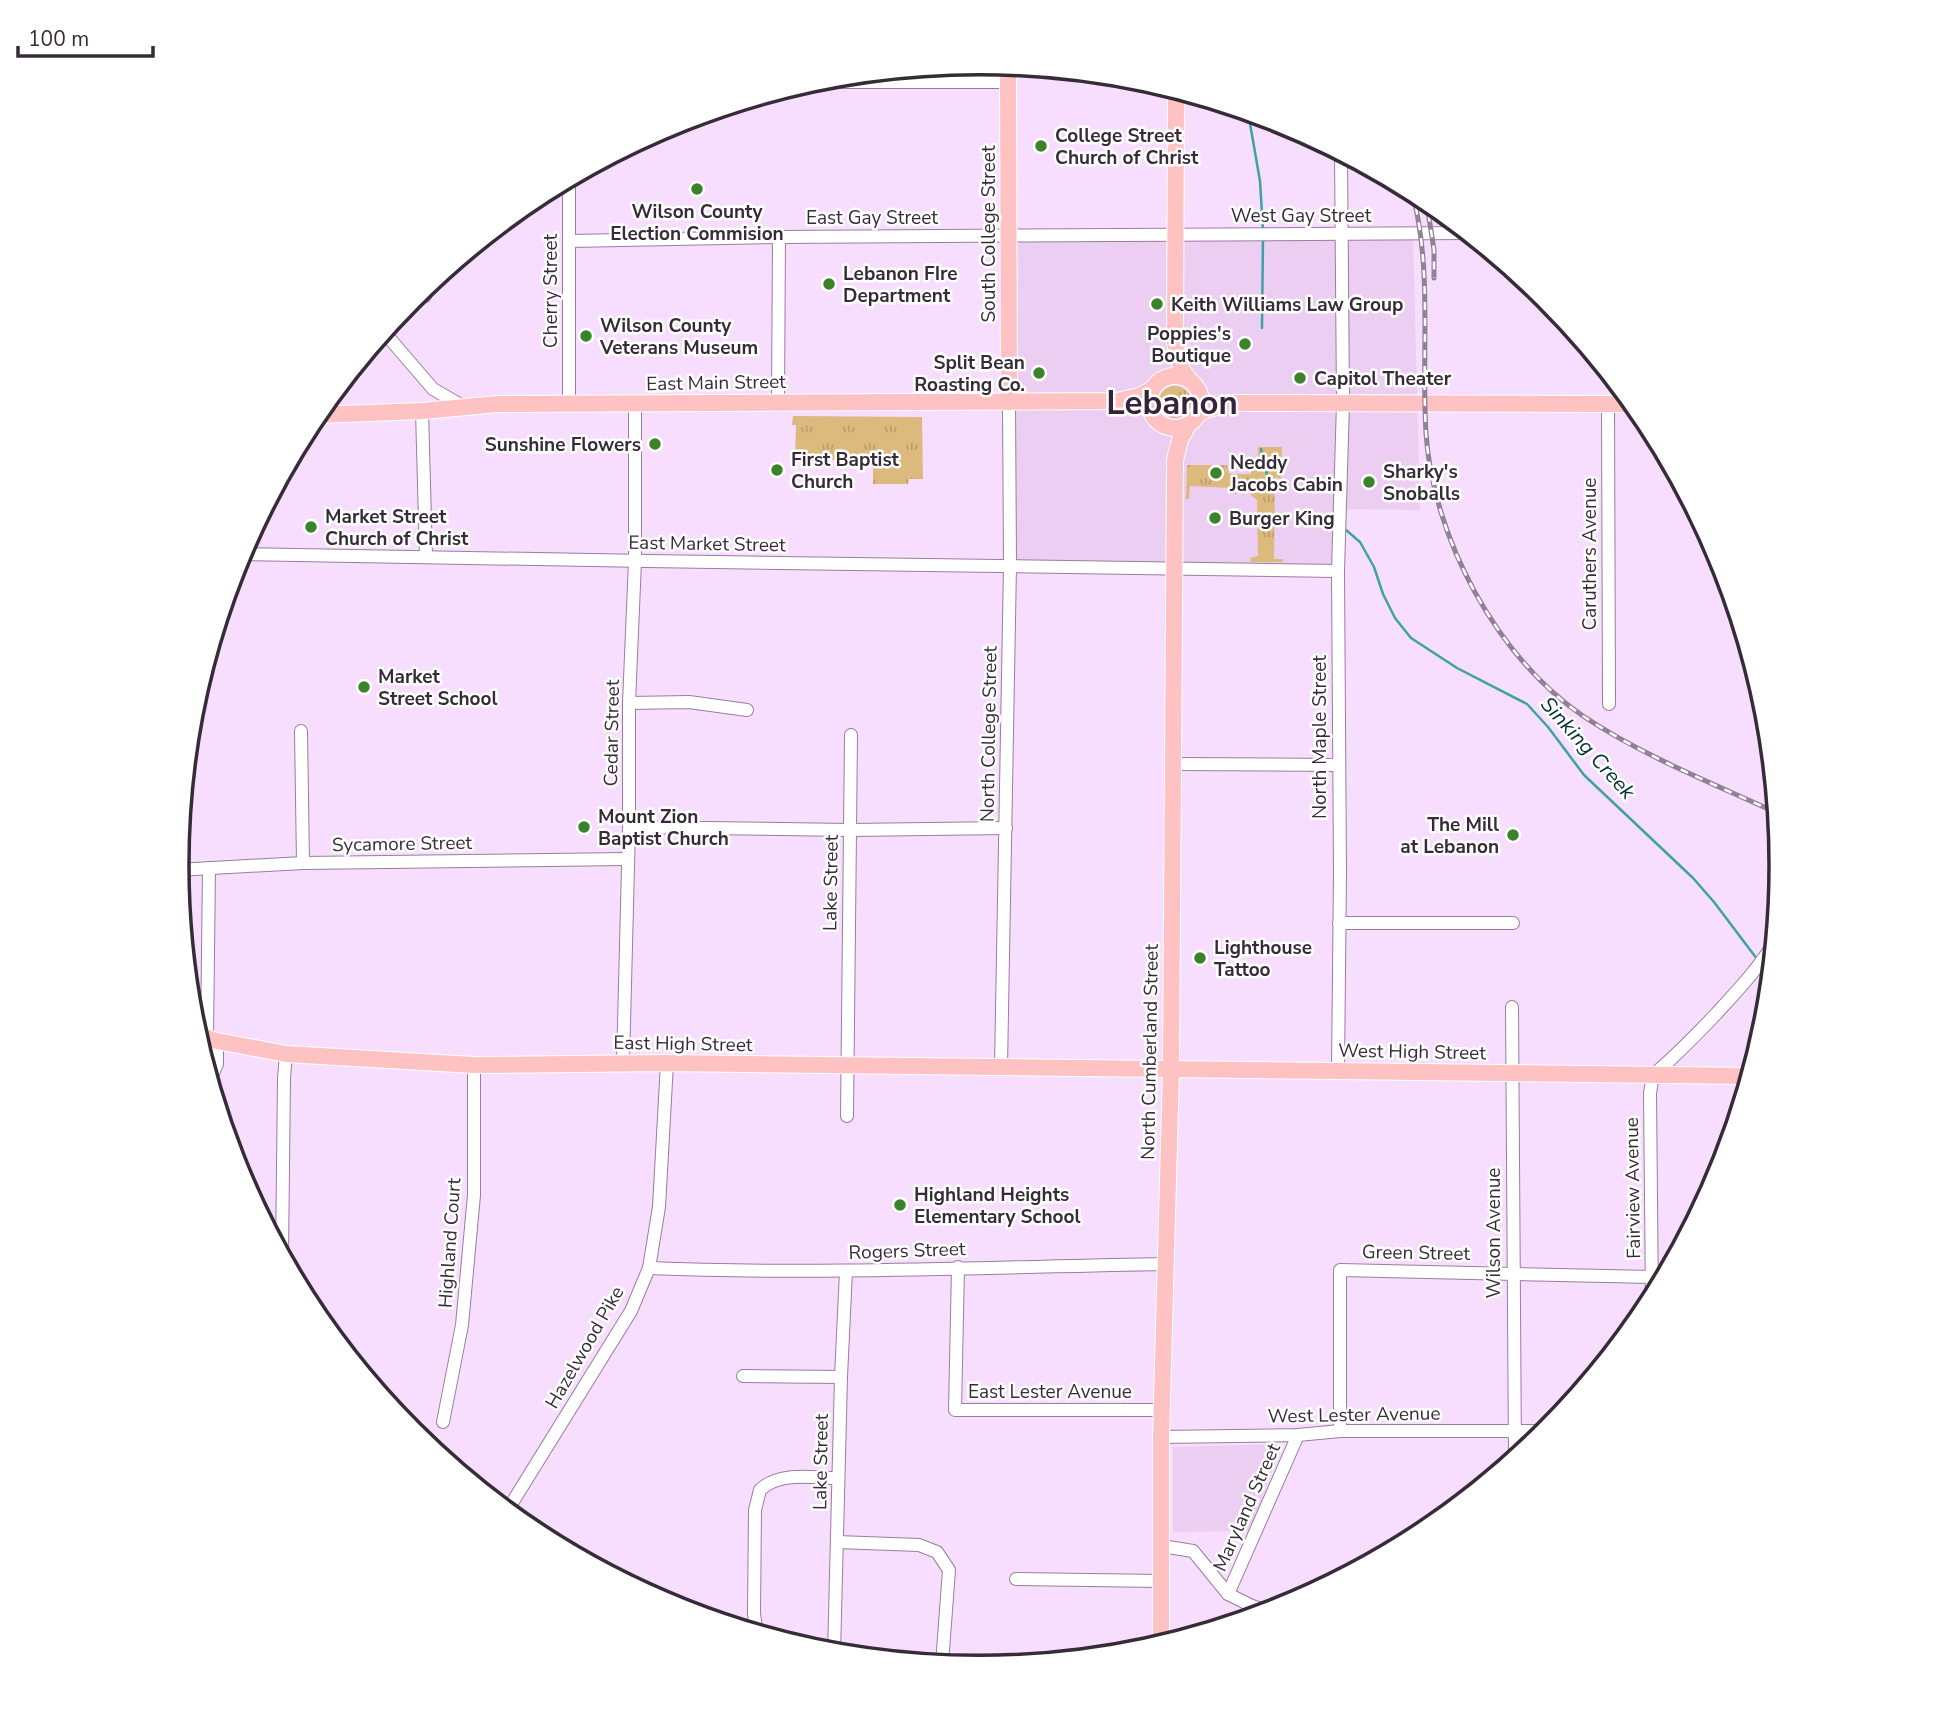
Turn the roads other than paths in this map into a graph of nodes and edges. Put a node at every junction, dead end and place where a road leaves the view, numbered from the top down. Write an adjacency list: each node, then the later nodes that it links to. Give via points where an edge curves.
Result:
1 (981, 75): 3 (street)
2 (1008, 76): 10 (main road, South College Street)
3 (924, 77)
4 (1176, 100): 8 (main road)
5 (1341, 163): 9 (street, North Maple Street)
6 (569, 190): 12 (street, Cherry Street)
7 (1453, 233): 9 (street, West Gay Street)
8 (1175, 234): 9 (street, West Gay Street); 10 (street, East Gay Street); 14 (main road)
9 (1341, 234): 22 (street, North Maple Street)
10 (1007, 236): 11 (street, East Gay Street); 19 (main road, South College Street)
11 (779, 237): 12 (street, East Gay Street); 18 (street)
12 (570, 242): 23 (street, Cherry Street)
13 (390, 339): 26 (street, via 433,390)
14 (1175, 344): 15 (main road, via 1181,369); 16 (main road)
15 (1194, 385): 16 (main road, via 1173,376); 21 (main road); 28 (main road, via 1201,400)
16 (1155, 386): 17 (main road, East Main Street); 30 (main road, via 1148,401)
17 (1117, 401): 19 (main road, East Main Street); 30 (main road, East Main Street)
18 (778, 402): 19 (main road, East Main Street); 20 (main road, East Main Street)
19 (1009, 402): 36 (street, North College Street)
20 (635, 403): 23 (main road, East Main Street); 35 (street, Cedar Street)
21 (1229, 403): 22 (main road); 28 (main road)
22 (1343, 403): 24 (main road); 38 (street, North Maple Street)
23 (569, 404): 26 (main road, East Main Street)
24 (1608, 404): 25 (main road); 40 (street, Caruthers Avenue)
25 (1621, 404)
26 (464, 407): 27 (main road, East Main Street)
27 (422, 411): 29 (main road, East Main Street); 34 (street)
28 (1200, 412): 31 (main road)
29 (331, 414)
30 (1158, 421): 31 (main road, via 1175,429); 32 (main road, North Cumberland Street)
31 (1188, 425): 32 (main road, North Cumberland Street)
32 (1175, 460): 37 (main road, North Cumberland Street)
33 (253, 554): 34 (street, East Market Street)
34 (426, 557): 35 (street, East Market Street)
35 (635, 561): 36 (street, East Market Street); 39 (street, Cedar Street)
36 (1010, 565): 37 (street, East Market Street); 47 (street, North College Street)
37 (1174, 569): 38 (street, East Market Street); 44 (main road, North Cumberland Street)
38 (1338, 571): 45 (street, North Maple Street)
39 (629, 703): 41 (street, via 689,702); 46 (street, Cedar Street)
40 (1609, 704)
41 (747, 710)
42 (301, 731): 50 (street)
43 (851, 735): 48 (street, Lake Street)
44 (1174, 764): 45 (street); 67 (main road, North Cumberland Street)
45 (1339, 765): 54 (street, North Maple Street)
46 (629, 828): 48 (street); 49 (street, Cedar Street)
47 (1006, 828): 48 (street); 65 (street, North College Street)
48 (850, 830): 64 (street, Lake Street)
49 (627, 859): 50 (street, Sycamore Street); 62 (street, Cedar Street)
50 (303, 863): 51 (street, Sycamore Street)
51 (209, 868): 52 (street, Sycamore Street); 57 (street)
52 (189, 869)
53 (1513, 922): 54 (street)
54 (1339, 923): 68 (street, North Maple Street)
55 (1764, 955): 70 (street, via 1673,1058)
56 (1512, 1007): 69 (street, Wilson Avenue)
57 (207, 1033)
58 (208, 1038): 60 (main road, East High Street)
59 (211, 1047): 66 (street)
60 (286, 1054): 63 (main road, East High Street); 73 (street)
61 (667, 1063): 62 (main road, East High Street); 64 (main road, East High Street); 76 (street, Hazelwood Pike, via 659,1207)
62 (623, 1064): 63 (main road, East High Street)
63 (474, 1065): 84 (street, Highland Court, via 472,1208 462,1325)
64 (847, 1066): 65 (main road, East High Street); 72 (street, Lake Street)
65 (1001, 1067): 67 (main road, East High Street)
66 (215, 1068)
67 (1171, 1070): 68 (main road, West High Street); 74 (main road, North Cumberland Street)
68 (1338, 1071): 69 (main road, West High Street)
69 (1512, 1073): 70 (main road, West High Street); 78 (street, Wilson Avenue)
70 (1653, 1074): 71 (main road, West High Street); 79 (street, Fairview Avenue)
71 (1741, 1076)
72 (847, 1116)
73 (282, 1236)
74 (1165, 1264): 75 (street, Rogers Street); 83 (main road, North Cumberland Street)
75 (957, 1267): 77 (street, Rogers Street); 83 (street, East Lester Avenue, via 955,1410)
76 (649, 1268): 77 (street, Rogers Street); 92 (street, Hazelwood Pike, via 631,1311)
77 (846, 1271): 82 (street, Lake Street)
78 (1513, 1273): 79 (street, Green Street); 85 (street, Green Street, via 1340,1270); 86 (street, Wilson Avenue)
79 (1652, 1277): 80 (street, Fairview Avenue)
80 (1652, 1281)
81 (743, 1376): 82 (street)
82 (841, 1377): 91 (street, Lake Street)
83 (1162, 1410): 89 (main road, North Cumberland Street)
84 (443, 1422)
85 (1339, 1431): 86 (street, West Lester Avenue); 88 (street, West Lester Avenue)
86 (1514, 1431): 87 (street, West Lester Avenue); 90 (street, Wilson Avenue)
87 (1531, 1431)
88 (1298, 1435): 89 (street, West Lester Avenue); 97 (street, Maryland Street)
89 (1161, 1437): 94 (main road, North Cumberland Street)
90 (1515, 1447)
91 (838, 1478): 93 (street, Lake Street); 99 (street, via 787,1478 760,1490 755,1510)
92 (512, 1503)
93 (837, 1542): 101 (street, Lake Street); 102 (street, via 919,1545 937,1552 949,1570)
94 (1161, 1545): 96 (main road, North Cumberland Street); 97 (street, via 1193,1551)
95 (1016, 1579): 96 (street)
96 (1161, 1581): 100 (main road, North Cumberland Street)
97 (1228, 1594): 98 (street)
98 (1250, 1608)
99 (756, 1623)
100 (1161, 1635)
101 (834, 1642)
102 (943, 1655)

